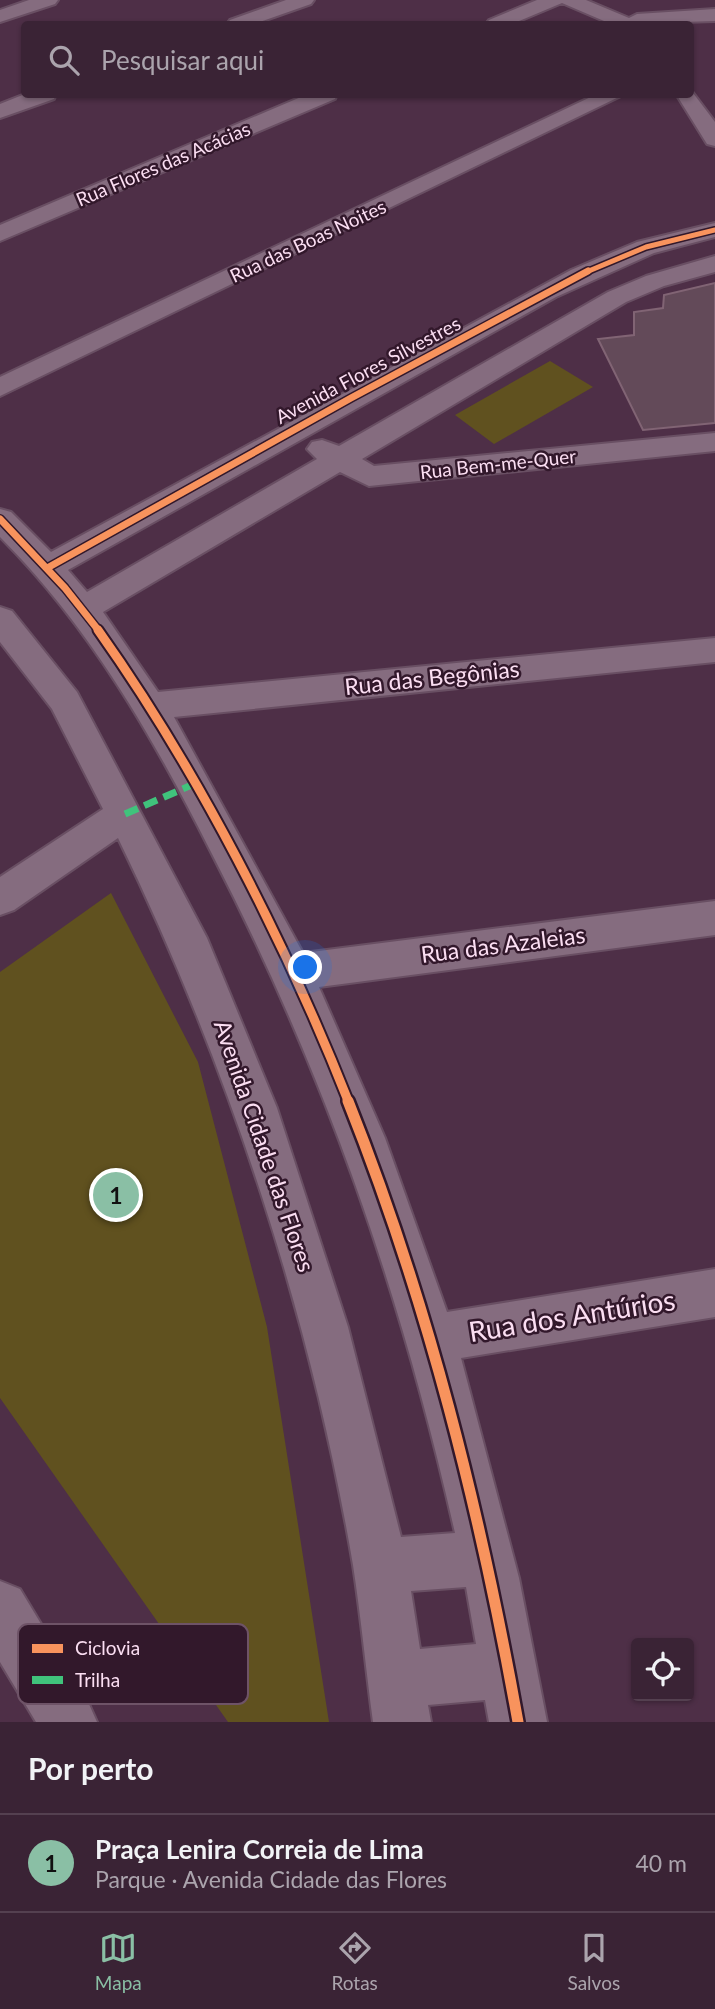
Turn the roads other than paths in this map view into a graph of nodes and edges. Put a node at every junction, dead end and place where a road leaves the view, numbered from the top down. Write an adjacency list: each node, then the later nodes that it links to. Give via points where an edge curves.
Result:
1 (48, 0): 7 (street)
2 (304, 0): 8 (street)
3 (554, 0): 9 (street)
4 (569, 0): 10 (street)
5 (625, 0): 11 (street)
6 (715, 15): 12 (street)
7 (0, 16)
8 (245, 21)
9 (503, 21)
10 (629, 21)
11 (634, 21)
12 (655, 21)
13 (35, 98): 18 (street)
14 (318, 98): 21 (street, Rua Flores das Acácias)
15 (607, 98): 23 (street, Rua das Boas Noites)
16 (689, 99): 17 (street); 19 (street)
17 (715, 101)
18 (0, 111)
19 (715, 139)
20 (715, 230): 24 (street, Avenida Flores Silvestres, via 661,244 579,276)
21 (0, 234)
22 (715, 264): 26 (street, via 617,297)
23 (0, 388)
24 (295, 429): 26 (street, Rua Bem-me-Quer); 28 (street, Avenida Flores Silvestres)
25 (715, 442): 26 (street, Rua Bem-me-Quer, via 369,477)
26 (338, 460): 29 (street)
27 (0, 519): 28 (street)
28 (49, 567): 29 (street)
29 (83, 609): 32 (street)
30 (0, 619): 33 (street, Avenida Cidade das Flores, via 65,701)
31 (715, 650): 32 (street, Rua das Begônias)
32 (149, 706): 36 (street)
33 (125, 814): 34 (street); 40 (street, Avenida Cidade das Flores, via 187,938 255,1108 324,1327)
34 (0, 898)
35 (715, 918): 36 (street, Rua das Azaleias)
36 (292, 972): 38 (street, via 345,1093)
37 (715, 1293): 38 (street, Rua dos Antúrios)
38 (429, 1339): 39 (street)
39 (488, 1558): 40 (street); 43 (street)
40 (380, 1566): 44 (street, Avenida Cidade das Flores)
41 (0, 1609): 42 (street)
42 (18, 1639)
43 (513, 1696): 44 (street)
44 (399, 1700)
45 (57, 1704): 46 (street)
46 (68, 1722)

